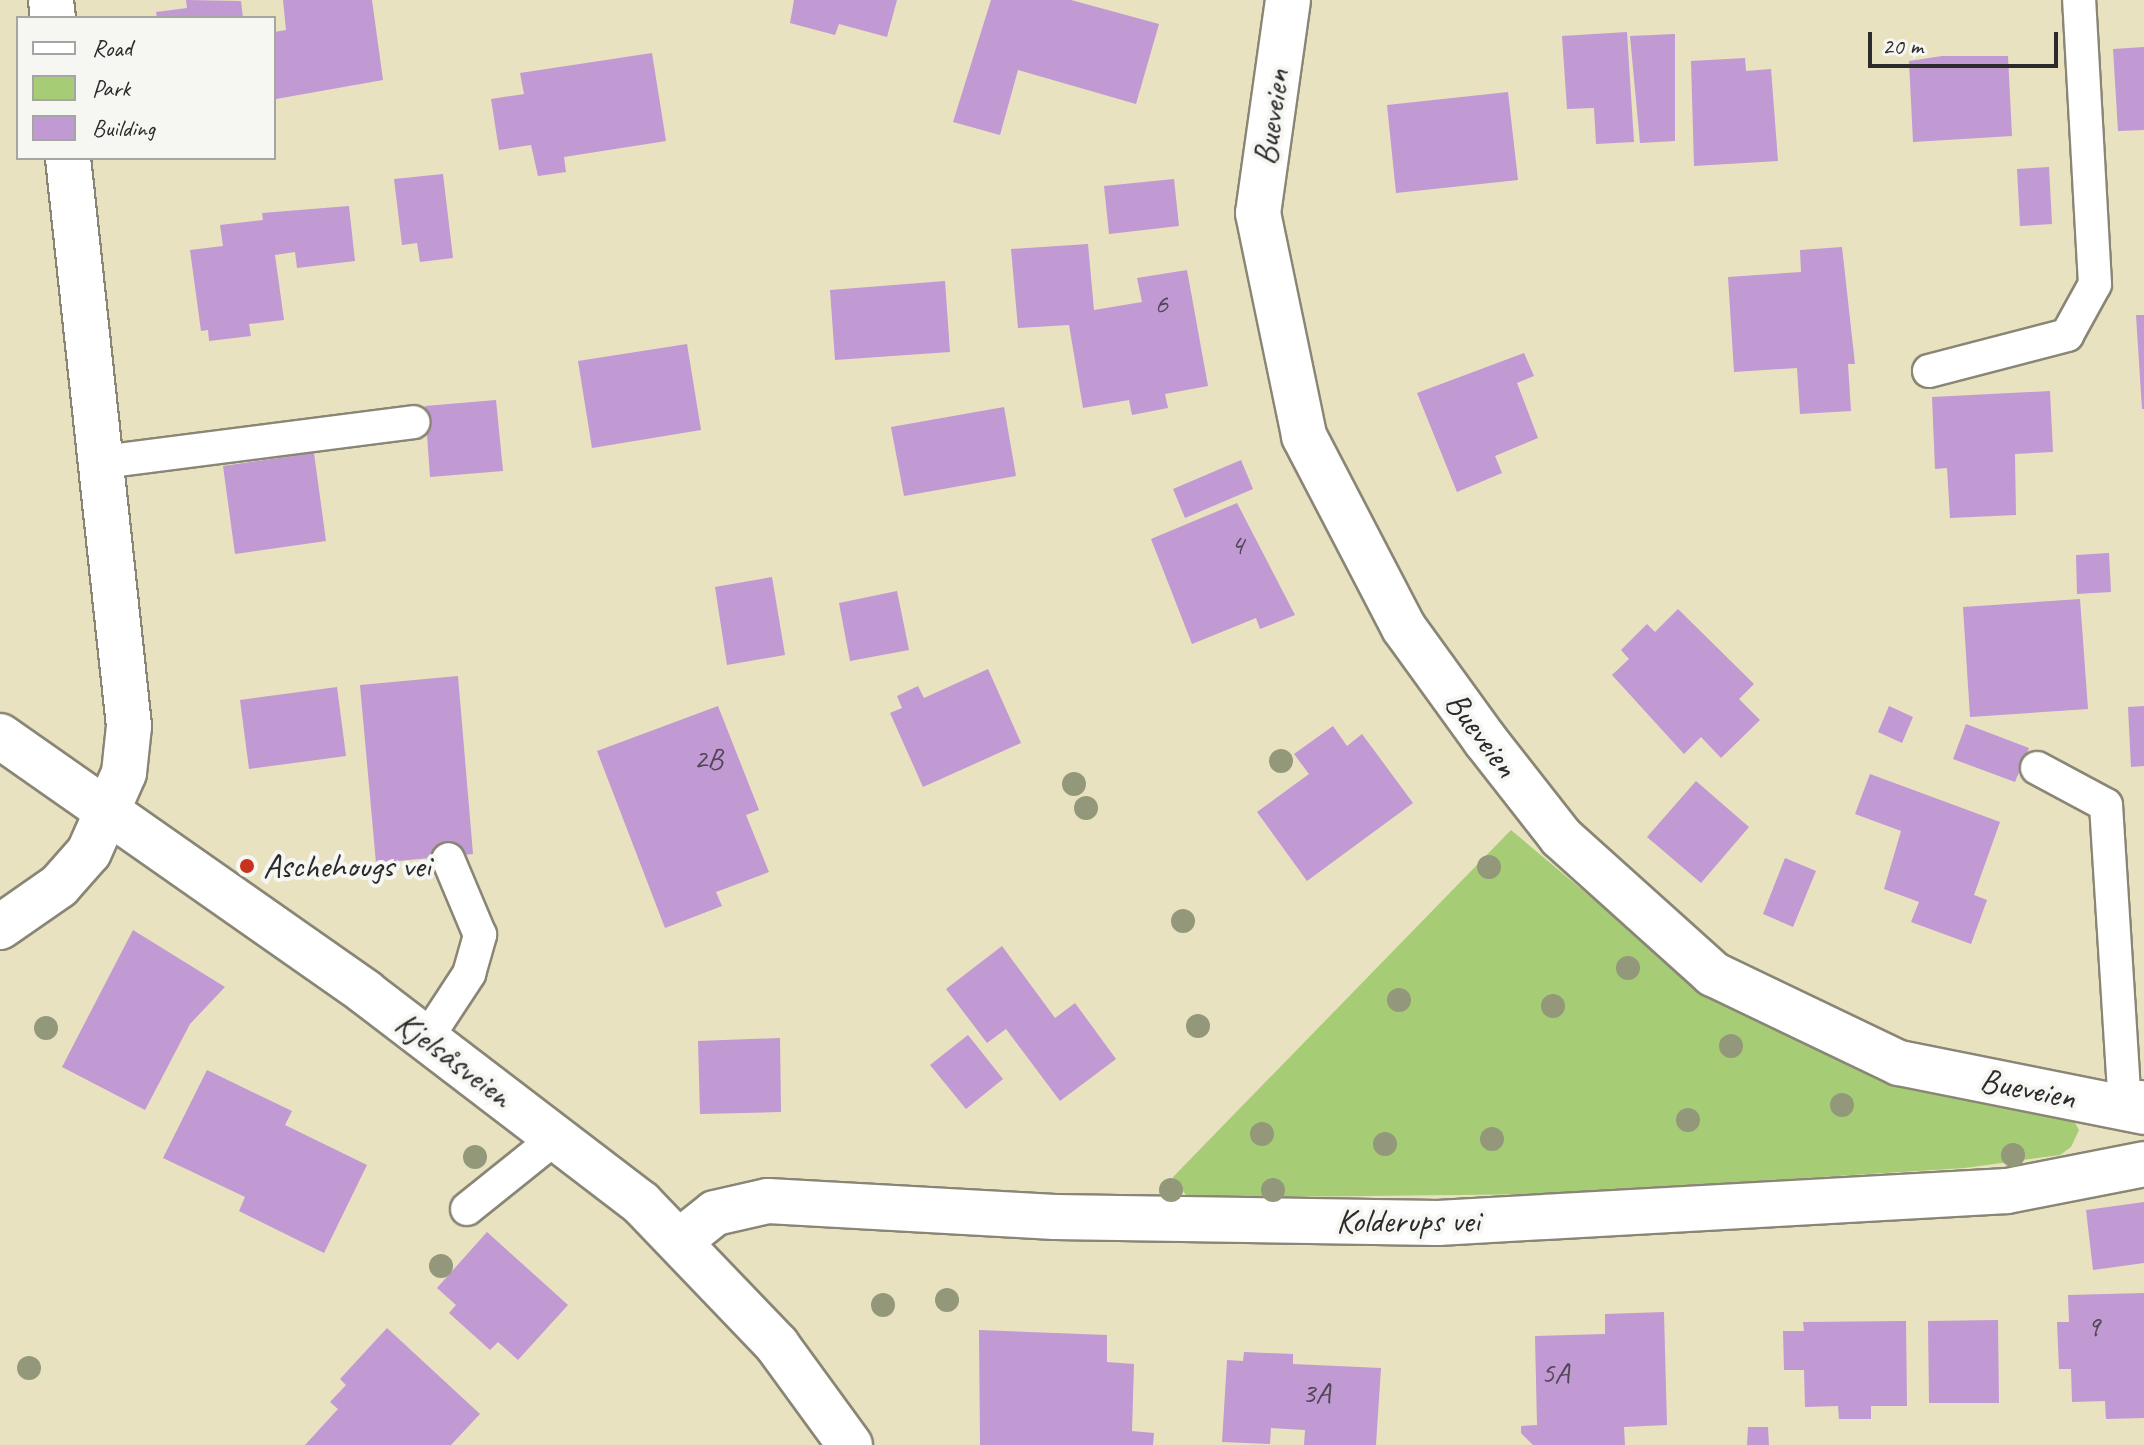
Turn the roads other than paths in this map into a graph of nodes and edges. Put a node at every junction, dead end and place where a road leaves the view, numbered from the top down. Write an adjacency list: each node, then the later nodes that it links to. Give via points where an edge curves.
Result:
1 (1288, 0): 13 (street, Bueveien, via 1258,213 1304,436 1404,628 1485,740 1561,837 1713,974 1899,1063)
2 (2079, 0): 4 (lane, via 2095,284 2067,335)
3 (68, 160): 6 (street)
4 (1929, 371)
5 (413, 422): 6 (lane)
6 (102, 462): 9 (street, via 129,726)
7 (0, 736): 9 (street, Kjelsåsveien)
8 (2037, 768): 13 (lane, via 2106,805)
9 (111, 814): 11 (street, via 59,886); 12 (street, Kjelsåsveien)
10 (448, 859): 12 (lane, via 480,935 469,974)
11 (0, 927)
12 (427, 1038): 14 (street, Kjelsåsveien)
13 (2138, 1105)
14 (557, 1137): 16 (lane); 17 (street, Kjelsåsveien)
15 (2144, 1164): 17 (street, Kolderups vei, via 2007,1191 1453,1222 1055,1217 768,1201 715,1213)
16 (467, 1209)
17 (681, 1240): 18 (street, Kjelsåsveien, via 777,1345)
18 (850, 1445)

